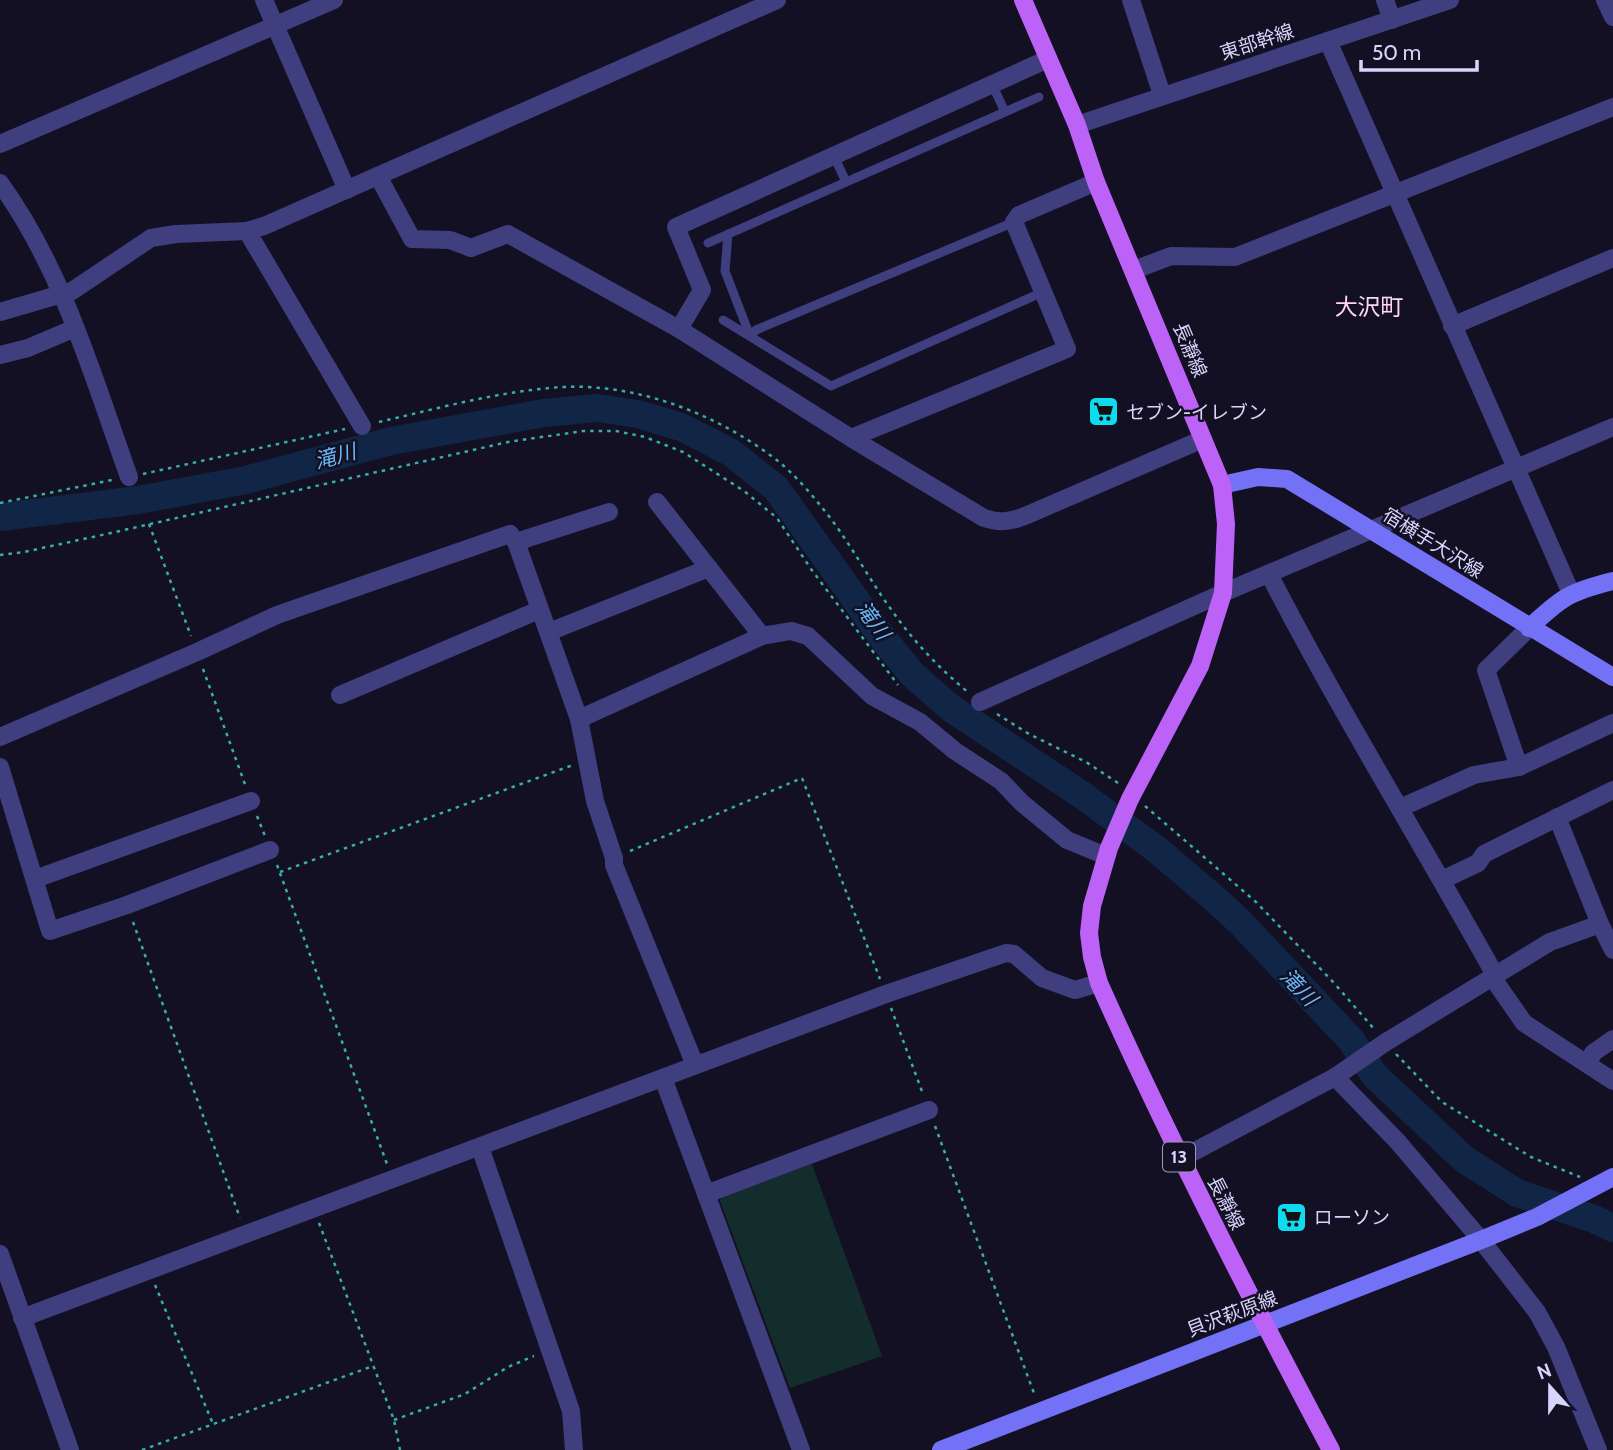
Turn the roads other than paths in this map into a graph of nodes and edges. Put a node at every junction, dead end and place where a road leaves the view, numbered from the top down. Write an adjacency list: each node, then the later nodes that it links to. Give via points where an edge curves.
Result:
1 (264, 0): 11 (street)
2 (334, 0): 11 (street)
3 (777, 0): 22 (street)
4 (1023, 0): 13 (main road, 長瀞線 / 13)
5 (1385, 0): 10 (street)
6 (1450, 0): 10 (street, 東部幹線)
7 (1605, 0): 9 (street)
8 (1136, 1): 15 (street)
9 (1613, 17)
10 (1392, 20): 12 (street, 東部幹線)
11 (275, 26): 20 (street); 26 (street)
12 (1328, 41): 15 (street, 東部幹線); 27 (street)
13 (1048, 59): 14 (street); 19 (main road, 長瀞線 / 13)
14 (992, 84): 18 (lane); 21 (street)
15 (1162, 95): 19 (street, 東部幹線)
16 (1039, 97): 18 (lane)
17 (1613, 107): 27 (street)
18 (1005, 112): 23 (lane)
19 (1077, 125): 24 (main road, 長瀞線 / 13)
20 (0, 144)
21 (834, 156): 23 (lane); 40 (street, via 676,227 702,290)
22 (378, 176): 26 (street); 40 (street, via 412,239 450,240 471,248 508,234)
23 (846, 182): 30 (lane)
24 (1097, 182): 28 (street, via 1019,215); 33 (main road, 長瀞線 / 13)
25 (0, 183): 35 (street, via 22,213)
26 (347, 190): 29 (street)
27 (1395, 194): 33 (street, via 1235,257 1171,256); 38 (street)
28 (1014, 222): 34 (street); 41 (lane)
29 (247, 231): 35 (street, via 151,238); 43 (street)
30 (728, 234): 31 (lane); 41 (lane, via 725,271)
31 (708, 243)
32 (1613, 258): 38 (street)
33 (1134, 270): 46 (main road, 長瀞線 / 13)
34 (1043, 292): 41 (lane, via 831,386); 45 (street, via 1067,349)
35 (63, 295): 36 (street); 39 (street)
36 (0, 312)
37 (723, 320): 41 (lane)
38 (1452, 326): 47 (street)
39 (75, 328): 42 (street); 48 (street)
40 (679, 329): 45 (street)
41 (750, 336)
42 (0, 355)
43 (362, 426)
44 (1613, 427): 47 (street)
45 (851, 438): 46 (street, via 995,522 1010,522)
46 (1203, 439): 49 (main road, 長瀞線 / 13)
47 (1515, 468): 52 (street); 58 (street)
48 (129, 477)
49 (1222, 485): 52 (street, 宿横手大沢線, via 1258,477 1287,479); 57 (main road, 長瀞線 / 13, via 1226,524)
50 (657, 502): 54 (street)
51 (609, 512): 53 (street)
52 (1371, 530): 55 (street); 60 (street, 宿横手大沢線)
53 (516, 542): 59 (street); 68 (street, via 510,534 277,615)
54 (709, 568): 61 (street); 62 (street)
55 (1269, 573): 57 (street); 73 (street)
56 (1613, 581): 58 (street)
57 (1223, 593): 65 (street); 76 (main road, 長瀞線 / 13, via 1200,666 1130,799)
58 (1571, 593): 60 (street)
59 (540, 610): 61 (street); 64 (street)
60 (1529, 628): 63 (street, 宿横手大沢線); 70 (street, via 1486,670)
61 (549, 632): 66 (street)
62 (762, 636): 66 (street); 76 (street, via 791,631 808,636 872,696 920,722 1001,781 1067,840)
63 (1613, 677)
64 (340, 695)
65 (980, 702)
66 (579, 719): 85 (street, via 595,801 614,865)
67 (1613, 723): 70 (street)
68 (0, 737)
69 (0, 767): 77 (street)
70 (1519, 767): 73 (street, via 1474,775)
71 (1613, 790): 74 (street)
72 (251, 801): 77 (street)
73 (1400, 808): 78 (street)
74 (1557, 817): 78 (street); 79 (street)
75 (270, 850): 77 (street, via 50,931)
76 (1108, 852): 82 (main road, 長瀞線 / 13, via 1089,933)
77 (35, 879)
78 (1442, 880): 81 (street)
79 (1600, 924): 80 (street); 81 (street, via 1550,942)
80 (1613, 950)
81 (1493, 976): 84 (street, via 1524,1023); 86 (street)
82 (1099, 983): 85 (street, via 1075,990 1042,978 1014,954 1006,953); 91 (main road, 長瀞線 / 13)
83 (1613, 1039): 84 (street, via 1593,1053)
84 (1588, 1063): 88 (street)
85 (695, 1065): 87 (street)
86 (1338, 1075): 91 (street); 94 (street)
87 (663, 1078): 90 (street); 93 (street)
88 (1613, 1081)
89 (929, 1110): 93 (street)
90 (480, 1147): 96 (street); 99 (street, via 571,1411)
91 (1180, 1159): 97 (main road, 長瀞線 / 13)
92 (1603, 1183): 94 (street, 貝沢萩原線)
93 (706, 1194): 100 (street)
94 (1481, 1240): 97 (street, 貝沢萩原線); 103 (street, via 1548,1328)
95 (0, 1254): 96 (street)
96 (22, 1318): 98 (street)
97 (1264, 1324): 101 (street, 貝沢萩原線); 102 (main road, 長瀞線 / 13)
98 (70, 1450)
99 (574, 1450)
100 (801, 1450)
101 (941, 1450)
102 (1331, 1450)
103 (1598, 1450)

